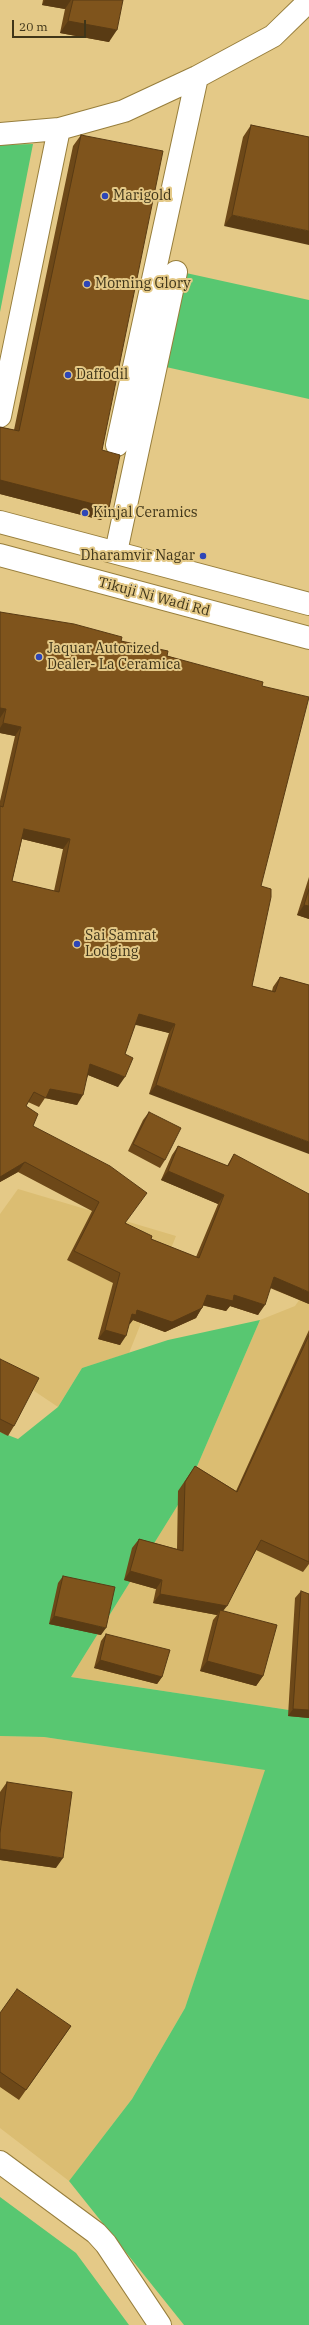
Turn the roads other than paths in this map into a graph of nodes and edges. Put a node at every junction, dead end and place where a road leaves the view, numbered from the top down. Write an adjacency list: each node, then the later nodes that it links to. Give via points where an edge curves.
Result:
1 (309, 1): 2 (street, via 273,36)
2 (197, 77): 3 (street, via 124,112); 7 (street)
3 (60, 129): 4 (street); 6 (street)
4 (0, 134)
5 (176, 272): 9 (street)
6 (0, 416)
7 (117, 445)
8 (0, 522): 9 (street)
9 (116, 552): 11 (street)
10 (0, 555): 12 (street, Tikuji Ni Wadi Rd)
11 (309, 604)
12 (309, 638)
13 (0, 2162): 14 (street, via 96,2233)
14 (160, 2325)

